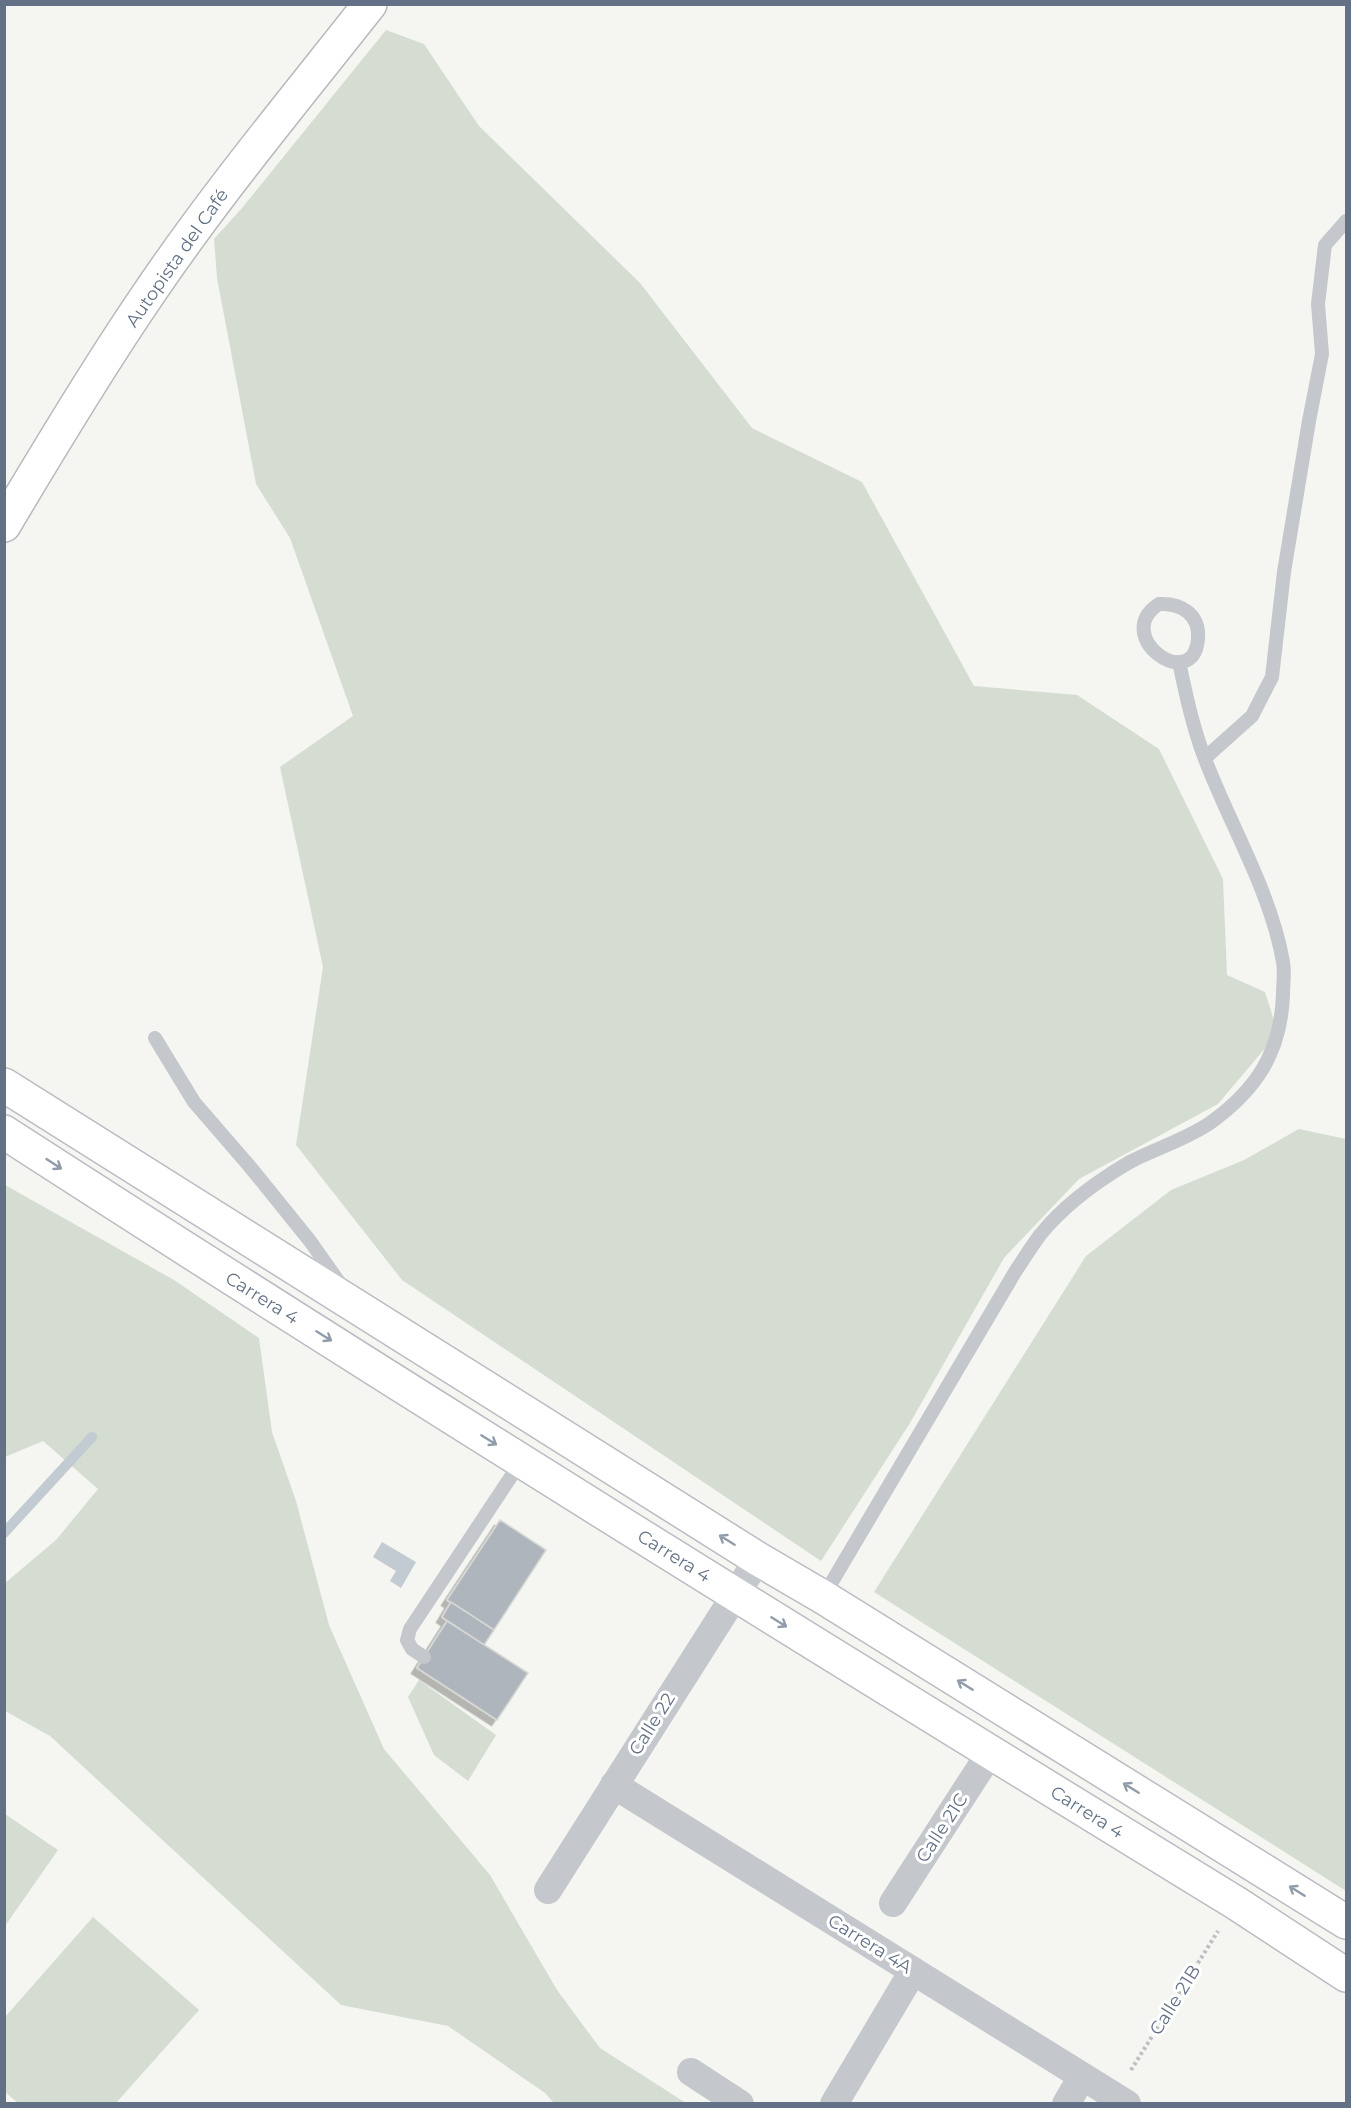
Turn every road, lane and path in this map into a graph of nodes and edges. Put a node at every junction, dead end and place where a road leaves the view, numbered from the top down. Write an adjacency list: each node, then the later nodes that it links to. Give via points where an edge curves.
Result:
1 (370, 4): 3 (main road, Autopista del Café, via 237,173 141,304)
2 (1347, 221): 5 (lane, via 1325,245 1318,304 1322,354 1286,561 1272,677 1252,716)
3 (4, 525)
4 (1179, 662): 4 (lane, via 1192,656 1197,648 1195,619 1180,606 1159,604 1145,621 1148,644 1157,656); 5 (lane)
5 (1204, 758): 13 (lane, via 1274,924 1284,964 1283,1004 1269,1060 1233,1106 1206,1125 1129,1163 1095,1185 1065,1208 1041,1234)
6 (155, 1038): 9 (lane, via 194,1102 295,1223)
7 (4, 1085): 9 (main road)
8 (4, 1132): 10 (main road, Carrera 4, one-way to 10)
9 (358, 1308): 11 (main road, one-way to 9)
10 (522, 1460): 12 (main road, Carrera 4); 14 (lane, via 410,1629 407,1640)
11 (758, 1559): 12 (street, Calle 22); 13 (main road)
12 (735, 1594): 15 (main road, Carrera 4, one-way to 15); 16 (street, Calle 22)
13 (823, 1597): 20 (main road, one-way to 13)
14 (424, 1657)
15 (990, 1753): 18 (street, Calle 21C); 19 (main road, Carrera 4)
16 (614, 1785): 17 (street, Calle 22); 21 (street, Carrera 4A)
17 (548, 1890)
18 (893, 1904)
19 (1236, 1904): 22 (main road, Carrera 4); 25 (path, Calle 21B)
20 (1347, 1922)
21 (913, 1971): 24 (street, Carrera 4A); 27 (street)
22 (1347, 1975)
23 (691, 2072): 26 (street)
24 (1082, 2077): 25 (street, Carrera 4A); 28 (street)
25 (1121, 2100)
26 (740, 2103)
27 (834, 2103)
28 (1066, 2103)

